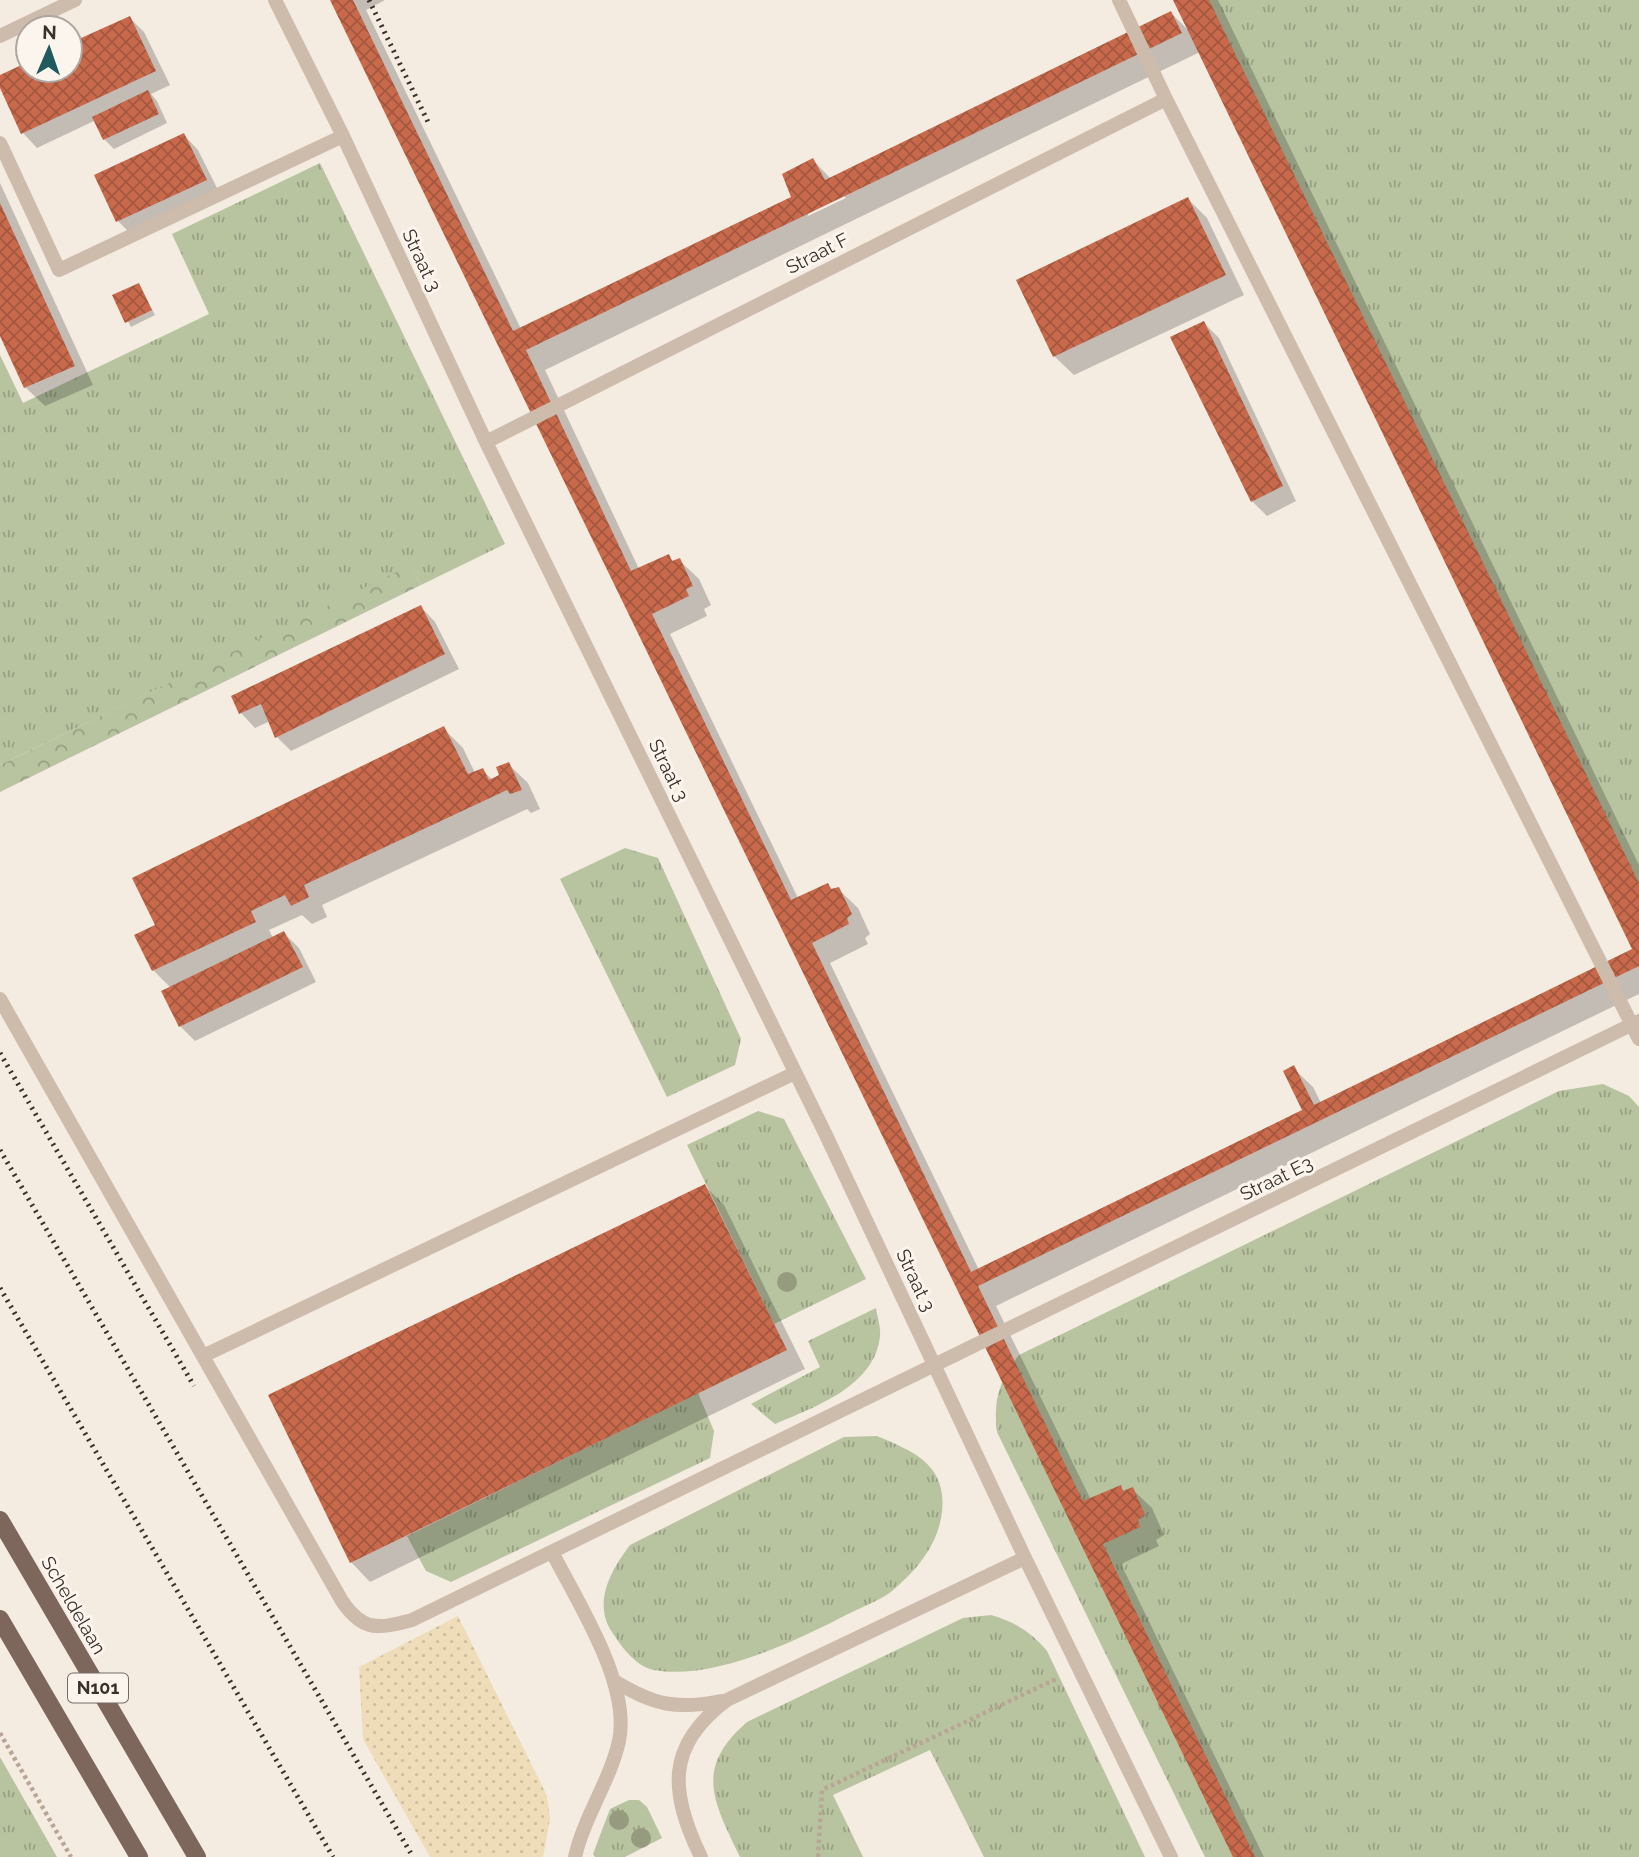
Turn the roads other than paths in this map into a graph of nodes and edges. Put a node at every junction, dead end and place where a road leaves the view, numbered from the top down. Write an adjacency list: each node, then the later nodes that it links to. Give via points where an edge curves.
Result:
1 (75, 0): 4 (lane)
2 (275, 0): 6 (lane, Straat 3)
3 (1119, 0): 5 (lane)
4 (0, 36)
5 (1166, 99): 8 (lane, Straat F); 10 (lane)
6 (343, 136): 7 (lane, via 59,270); 8 (lane, Straat 3)
7 (0, 143)
8 (486, 442): 12 (lane, Straat 3)
9 (0, 999): 13 (lane)
10 (1636, 1023): 11 (lane); 14 (lane, Straat E3)
11 (1639, 1039)
12 (796, 1073): 13 (lane); 14 (lane, Straat 3)
13 (203, 1356): 16 (lane, Straat E3, via 342,1601 353,1617 369,1627 412,1620)
14 (936, 1367): 16 (lane, Straat E3); 17 (lane, Straat 3)
15 (0, 1520): 22 (main road, Scheldelaan / N101)
16 (552, 1552): 19 (lane)
17 (1026, 1558): 20 (lane); 25 (lane, Straat 3)
18 (0, 1619): 21 (main road, N101)
19 (616, 1682): 20 (lane, via 642,1698 667,1705); 23 (lane, via 619,1741)
20 (727, 1700): 24 (lane, via 706,1715 686,1742 678,1768 677,1794)
21 (139, 1857)
22 (197, 1857)
23 (575, 1857)
24 (701, 1857)
25 (1171, 1857)

